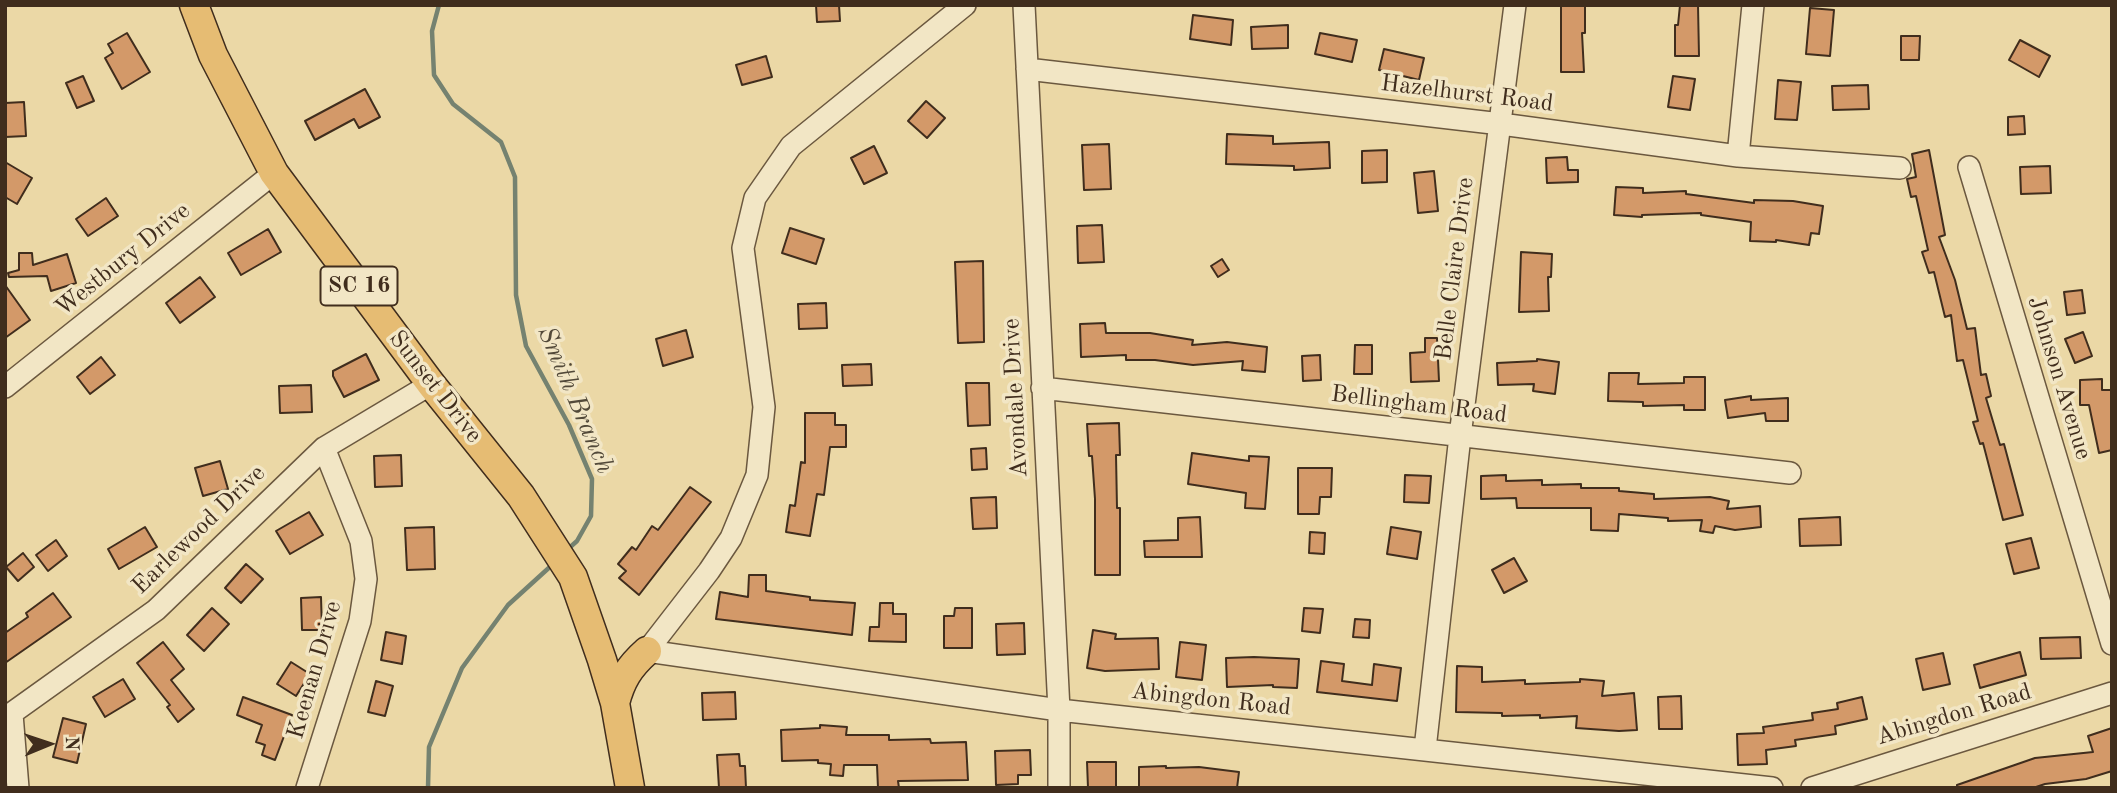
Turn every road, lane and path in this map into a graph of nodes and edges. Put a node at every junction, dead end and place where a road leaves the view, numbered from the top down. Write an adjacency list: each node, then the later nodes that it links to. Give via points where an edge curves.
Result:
1 (194, 5): 11 (main road, Sunset Drive / SC 16)
2 (965, 5): 20 (street, via 792,146 755,198 743,248 764,407 757,475 731,538)
3 (1024, 5): 6 (street, Avondale Drive)
4 (1515, 5): 7 (street, Belle Claire Drive)
5 (1753, 5): 8 (street)
6 (1027, 69): 7 (street, Hazelhurst Road); 14 (street, Avondale Drive)
7 (1501, 124): 8 (street, Hazelhurst Road); 15 (street, Belle Claire Drive)
8 (1738, 156): 10 (street, Hazelhurst Road)
9 (1969, 167): 19 (street, Johnson Avenue)
10 (1900, 168)
11 (274, 173): 12 (main road, Sunset Drive / SC 16); 13 (street, Westbury Drive)
12 (431, 384): 16 (street, Earlewood Drive); 18 (main road, Sunset Drive / SC 16, via 521,496 573,577)
13 (5, 387)
14 (1042, 388): 15 (street, Bellingham Road); 23 (street, Avondale Drive)
15 (1460, 436): 17 (street, Bellingham Road); 25 (street, Belle Claire Drive)
16 (324, 448): 24 (street, Earlewood Drive, via 156,610); 27 (street, Keenan Drive, via 361,541 366,579 360,621)
17 (1790, 473)
18 (593, 634): 20 (main road, via 617,647); 22 (main road, Sunset Drive / SC 16)
19 (2112, 643)
20 (647, 651): 22 (main road, via 622,679); 23 (street, Abingdon Road)
21 (2112, 693): 31 (street, Abingdon Road)
22 (615, 703): 28 (main road, Sunset Drive / SC 16)
23 (1059, 710): 25 (street, Abingdon Road); 29 (street, Avondale Drive)
24 (9, 716): 26 (street)
25 (1425, 749): 30 (street, Abingdon Road)
26 (18, 788)
27 (307, 788)
28 (630, 788)
29 (1059, 788)
30 (1772, 788)
31 (1812, 788)

